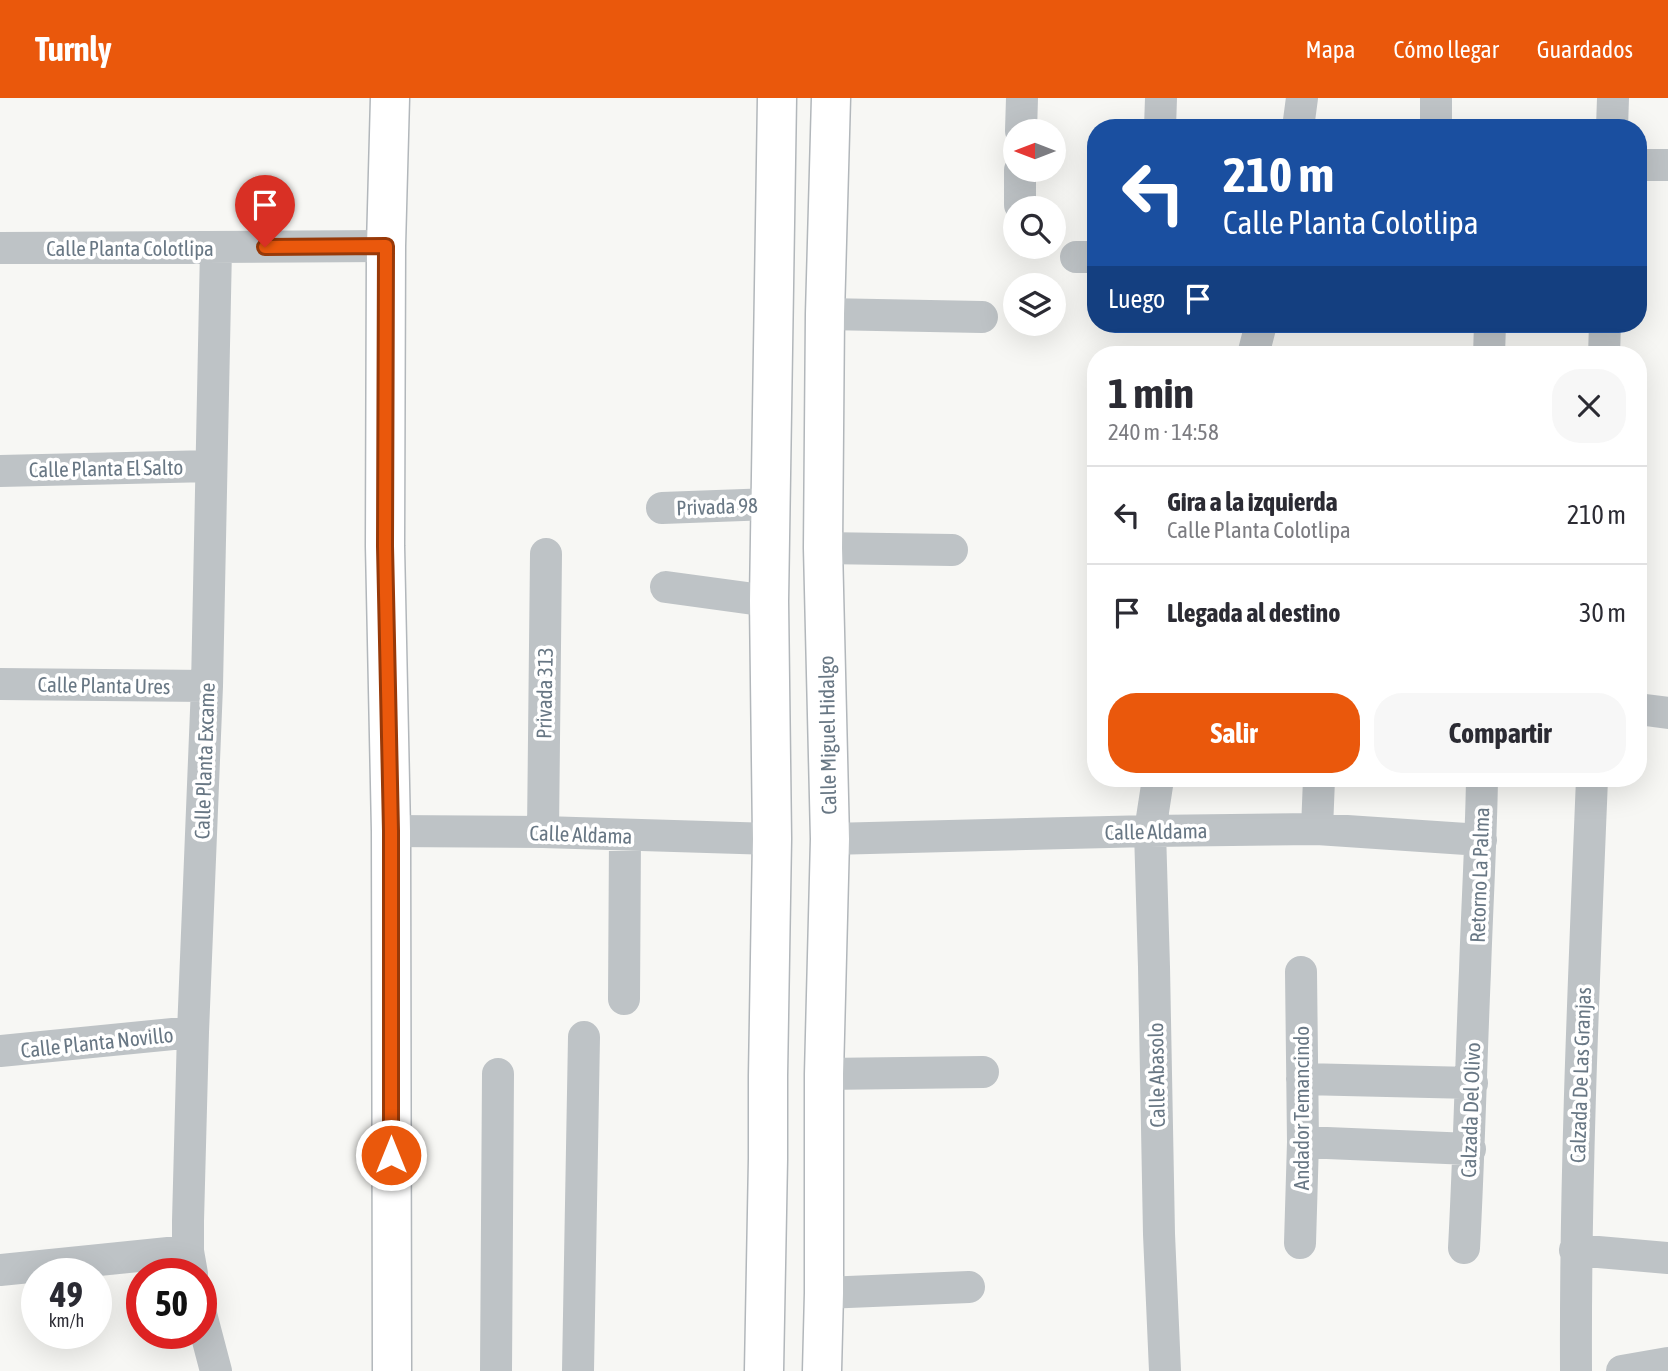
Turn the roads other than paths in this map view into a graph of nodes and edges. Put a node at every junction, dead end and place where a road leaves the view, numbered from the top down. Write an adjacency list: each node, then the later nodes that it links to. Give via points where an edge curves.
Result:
1 (390, 98): 16 (main road)
2 (777, 98): 23 (main road)
3 (831, 98): 19 (main road, Calle Miguel Hidalgo)
4 (1022, 98): 9 (street)
5 (1161, 98): 10 (street)
6 (1302, 98): 11 (street)
7 (1436, 98): 12 (street)
8 (1613, 98): 13 (street)
9 (1021, 119)
10 (1160, 119)
11 (1299, 119)
12 (1436, 119)
13 (1612, 119)
14 (1647, 164): 15 (street)
15 (1668, 165)
16 (386, 246): 18 (street, Calle Planta Colotlipa); 39 (main road, via 385,546)
17 (0, 248): 18 (street, Calle Planta Colotlipa)
18 (216, 248): 21 (street, Calle Planta Excame)
19 (825, 314): 20 (street); 25 (main road, Calle Miguel Hidalgo)
20 (982, 317)
21 (211, 466): 22 (street, Calle Planta El Salto); 31 (street, Calle Planta Excame)
22 (0, 471)
23 (771, 504): 24 (street, Privada 98); 29 (main road)
24 (662, 508)
25 (823, 548): 26 (street); 44 (main road, Calle Miguel Hidalgo)
26 (952, 550)
27 (546, 554): 41 (street, Privada 313)
28 (666, 587): 29 (street)
29 (769, 601): 43 (main road)
30 (0, 684): 31 (street, Calle Planta Ures)
31 (207, 687): 49 (street, Calle Planta Excame)
32 (1647, 710): 33 (street)
33 (1668, 713)
34 (1157, 787): 40 (street, Calle Abasolo)
35 (1319, 787): 38 (street)
36 (1482, 787): 45 (street, Retorno La Palma)
37 (1592, 787): 61 (street, Calzada De Las Granjas)
38 (1317, 829): 40 (street, Calle Aldama); 45 (street, Calle Aldama)
39 (391, 831): 41 (street, Calle Aldama); 71 (main road)
40 (1150, 831): 44 (street, Calle Aldama); 76 (street, Calle Abasolo)
41 (543, 832): 42 (street, Calle Aldama)
42 (625, 836): 43 (street, Calle Aldama); 48 (street)
43 (772, 839): 74 (main road)
44 (830, 839): 54 (main road, Calle Miguel Hidalgo)
45 (1481, 840): 46 (street, Retorno La Palma)
46 (1475, 971): 56 (street, Calzada Del Olivo)
47 (1301, 972): 55 (street, Andador Temancindo)
48 (624, 999)
49 (193, 1032): 51 (street, Calle Planta Novillo); 62 (street, Calle Planta Excame)
50 (584, 1037): 73 (street)
51 (0, 1051)
52 (983, 1072): 54 (street)
53 (498, 1074): 72 (street)
54 (824, 1074): 67 (main road, Calle Miguel Hidalgo)
55 (1302, 1079): 56 (street); 57 (street, Andador Temancindo)
56 (1472, 1083): 58 (street, Calzada Del Olivo)
57 (1303, 1142): 58 (street); 59 (street, Andador Temancindo)
58 (1470, 1149): 60 (street, Calzada Del Olivo)
59 (1300, 1243)
60 (1464, 1248)
61 (1576, 1250): 63 (street); 77 (street, Calzada De Las Granjas)
62 (190, 1258)
63 (1668, 1258)
64 (126, 1265): 65 (street)
65 (0, 1270)
66 (969, 1287): 67 (street)
67 (824, 1293): 75 (main road, Calle Miguel Hidalgo)
68 (210, 1349): 70 (street)
69 (1668, 1363): 78 (street)
70 (216, 1371)
71 (392, 1371)
72 (496, 1371)
73 (578, 1371)
74 (764, 1371)
75 (822, 1371)
76 (1165, 1371)
77 (1576, 1371)
78 (1622, 1371)

